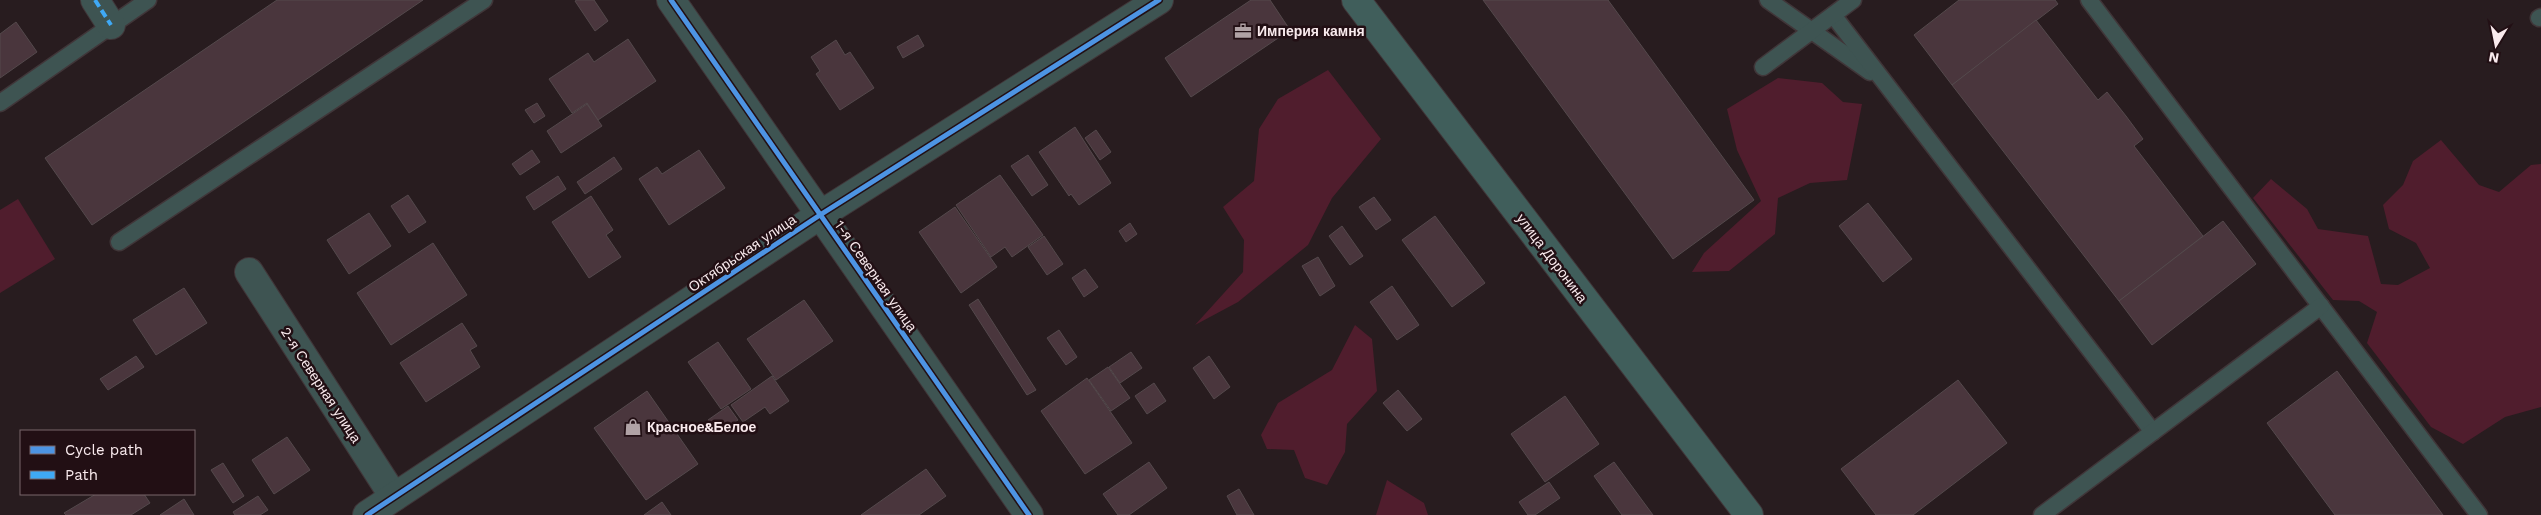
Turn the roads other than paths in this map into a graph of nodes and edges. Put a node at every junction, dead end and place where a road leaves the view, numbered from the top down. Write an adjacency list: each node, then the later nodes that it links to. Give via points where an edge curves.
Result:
1 (95, 0): 11 (street)
2 (148, 0): 11 (lane)
3 (484, 0): 17 (lane)
4 (671, 0): 16 (street, 1-я Северная улица)
5 (1159, 0): 16 (street, Октябрьская улица)
6 (1356, 0): 24 (main road, улица Доронина)
7 (1768, 0): 12 (lane)
8 (1853, 0): 10 (lane)
9 (2088, 0): 19 (lane)
10 (1833, 15): 12 (lane); 14 (lane)
11 (111, 25): 15 (lane)
12 (1812, 31): 13 (lane); 14 (lane)
13 (1763, 67)
14 (1884, 82): 20 (lane)
15 (0, 103)
16 (820, 215): 21 (street, Октябрьская улица); 23 (street, 1-я Северная улица)
17 (119, 242)
18 (249, 272): 21 (street, 2-я Северная улица)
19 (2321, 306): 20 (lane); 26 (lane)
20 (2153, 432): 25 (lane)
21 (394, 497): 22 (street, Октябрьская улица)
22 (367, 515)
23 (1029, 515)
24 (1749, 515)
25 (2042, 515)
26 (2479, 515)

